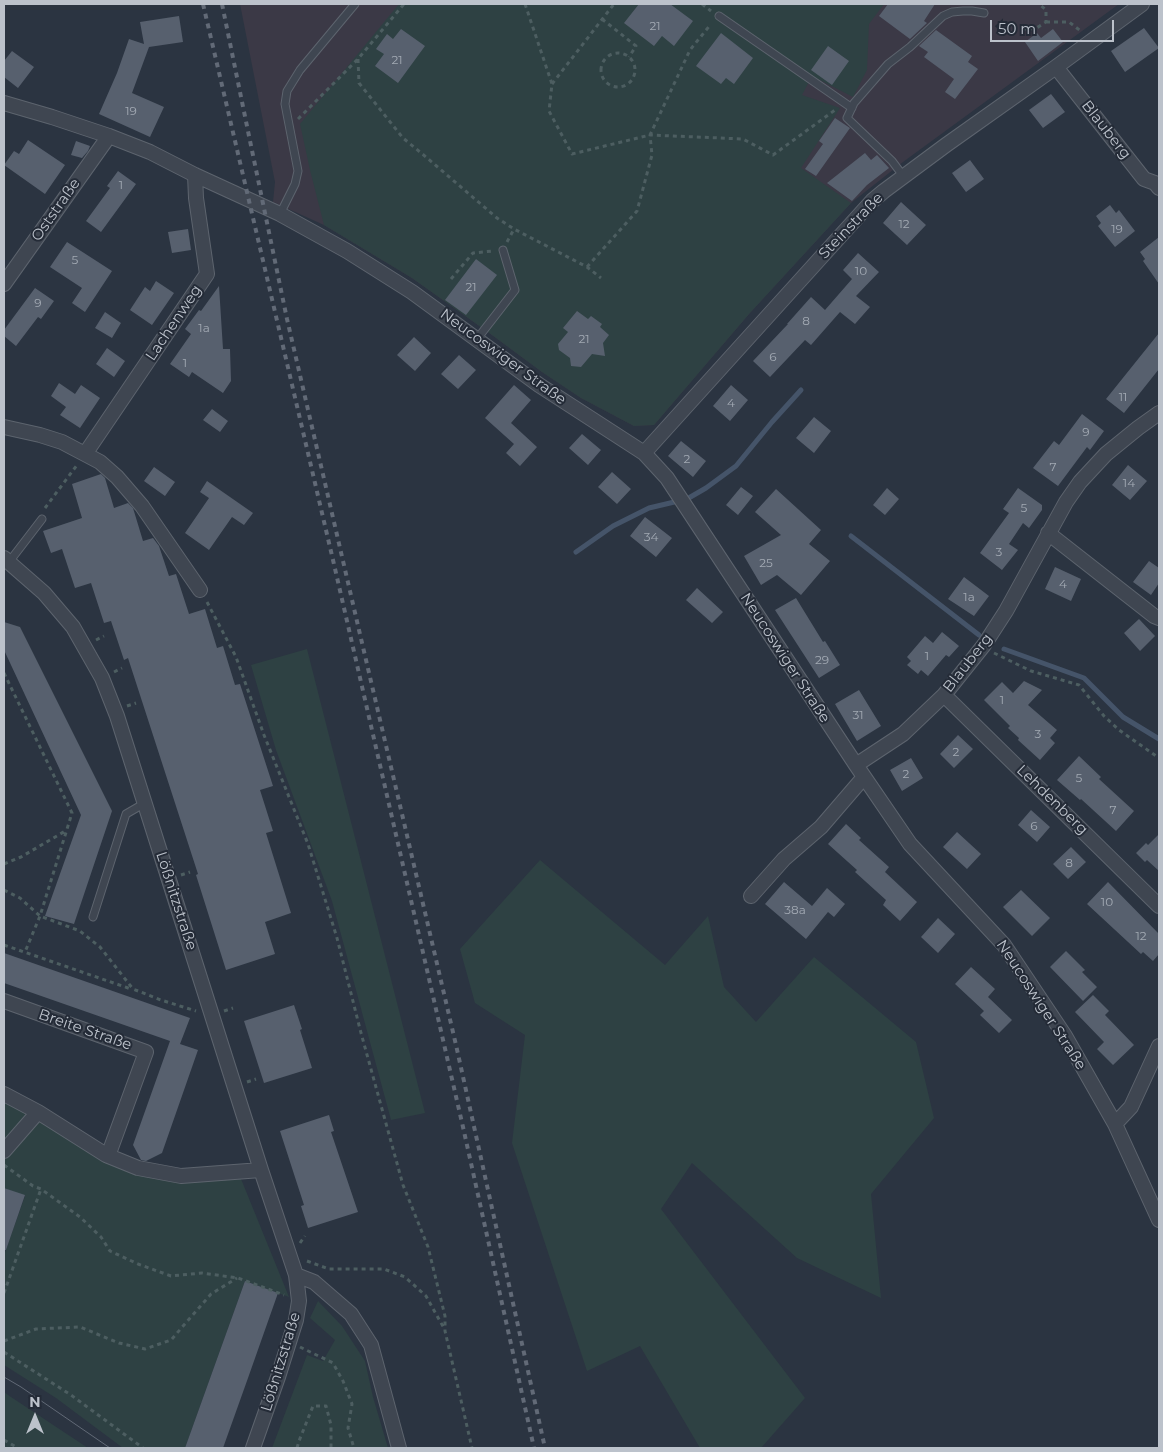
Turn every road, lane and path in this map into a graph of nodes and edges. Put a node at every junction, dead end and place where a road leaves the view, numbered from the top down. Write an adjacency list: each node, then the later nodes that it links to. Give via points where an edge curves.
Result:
1 (355, 4): 20 (lane, via 287,90 285,104)
2 (404, 4): 14 (path)
3 (525, 4): 16 (path)
4 (614, 4): 9 (path)
5 (1039, 4): 10 (path, via 1046,10)
6 (1142, 4): 12 (street, Steinstraße)
7 (984, 13): 18 (lane, via 972,10 943,16 888,64)
8 (719, 16): 18 (lane); 21 (path, via 690,50)
9 (602, 19): 13 (path, via 636,46); 16 (path)
10 (1046, 22): 11 (path, via 1034,30); 12 (path, via 1069,22)
11 (1022, 29)
12 (1092, 40): 15 (street, Steinstraße)
13 (629, 57): 13 (path, via 617,53 606,58 601,70 607,84 620,88 631,82 635,68)
14 (358, 59): 20 (path); 28 (path, via 359,83 403,138 514,230)
15 (1056, 67): 24 (street, Steinstraße); 25 (street, Blauberg, via 1144,179)
16 (552, 84): 21 (path, via 549,111 572,154)
17 (4, 103): 22 (street, Neucoswiger Straße)
18 (852, 108): 19 (lane)
19 (847, 118): 21 (path, via 836,110 773,155 743,139); 24 (lane)
20 (290, 128): 26 (lane, via 298,171)
21 (650, 135): 28 (path, via 652,155 637,211)
22 (109, 136): 23 (street, Neucoswiger Straße); 31 (street, Oststraße)
23 (195, 175): 26 (street, Neucoswiger Straße); 36 (street, Lachenweg, via 207,274)
24 (904, 177): 35 (street, Steinstraße, via 872,201)
25 (1159, 188)
26 (280, 214): 32 (street, Neucoswiger Straße, via 412,292)
27 (503, 250): 30 (path, via 473,253); 32 (lane, via 515,290)
28 (587, 267): 29 (path)
29 (601, 278)
30 (450, 279)
31 (4, 284)
32 (477, 339): 35 (street, Neucoswiger Straße, via 539,385)
33 (1159, 413): 38 (street, Blauberg, via 1106,454 1080,482)
34 (4, 427): 36 (street, via 62,442)
35 (644, 453): 46 (street, Neucoswiger Straße, via 667,478)
36 (85, 454): 37 (path, via 45,508); 40 (street, via 117,477)
37 (42, 518): 39 (lane)
38 (1048, 533): 41 (street); 42 (street, Blauberg, via 1006,611)
39 (7, 560): 48 (street, Lößnitzstraße, via 44,593 73,628 100,673)
40 (200, 590): 76 (path, via 236,657 308,844 337,938 403,1185 428,1247 445,1316)
41 (1159, 618)
42 (984, 644): 44 (street, Blauberg); 45 (path, via 997,656 1079,686 1104,716)
43 (4, 673): 49 (path, via 72,813)
44 (944, 695): 46 (street, Blauberg, via 903,734); 53 (street, Lehdenberg)
45 (1159, 758)
46 (856, 765): 47 (street, Neucoswiger Straße)
47 (864, 777): 52 (street, via 821,827 784,859); 64 (street, Neucoswiger Straße, via 910,844 1004,945 1066,1036)
48 (145, 804): 55 (lane, via 126,814); 60 (street, Lößnitzstraße)
49 (67, 829): 50 (path, via 22,857); 54 (path)
50 (4, 864)
51 (4, 890): 54 (path, via 20,898)
52 (751, 896)
53 (1159, 906)
54 (40, 916): 57 (path); 58 (path, via 80,931 100,947)
55 (93, 917)
56 (4, 945): 57 (path)
57 (26, 952): 58 (path)
58 (133, 989): 60 (path)
59 (4, 1002): 66 (street, Breite Straße, via 146,1052)
60 (213, 1017): 68 (street, Lößnitzstraße)
61 (1159, 1046): 64 (street, via 1131,1107)
62 (4, 1094): 63 (street)
63 (38, 1112): 65 (street); 66 (street)
64 (1115, 1124): 70 (street, Neucoswiger Straße)
65 (4, 1151)
66 (108, 1156): 68 (street, via 138,1168 181,1176)
67 (4, 1164): 69 (path, via 32,1186)
68 (261, 1170): 71 (street, Lößnitzstraße)
69 (41, 1189): 73 (path, via 80,1218 101,1237 110,1251 138,1264 171,1276 202,1273); 74 (path)
70 (1159, 1220)
71 (291, 1261): 72 (street, Lößnitzstraße); 76 (path, via 303,1259 328,1269 384,1269 404,1277 426,1296)
72 (296, 1275): 75 (street, Lößnitzstraße); 87 (street, via 314,1282 351,1314 371,1345)
73 (238, 1278): 75 (path); 77 (path, via 211,1294 171,1340 145,1349 80,1328 36,1329)
74 (4, 1293)
75 (299, 1301): 78 (street, Lößnitzstraße)
76 (445, 1331): 88 (path)
77 (4, 1341)
78 (290, 1343): 83 (street, Lößnitzstraße); 86 (path, via 333,1363 352,1404 348,1428)
79 (4, 1352): 82 (path, via 72,1395)
80 (4, 1440): 81 (path)
81 (18, 1448)
82 (143, 1448)
83 (253, 1448)
84 (297, 1448): 85 (path, via 313,1406 326,1406)
85 (332, 1448)
86 (354, 1448)
87 (399, 1448)
88 (472, 1448)

